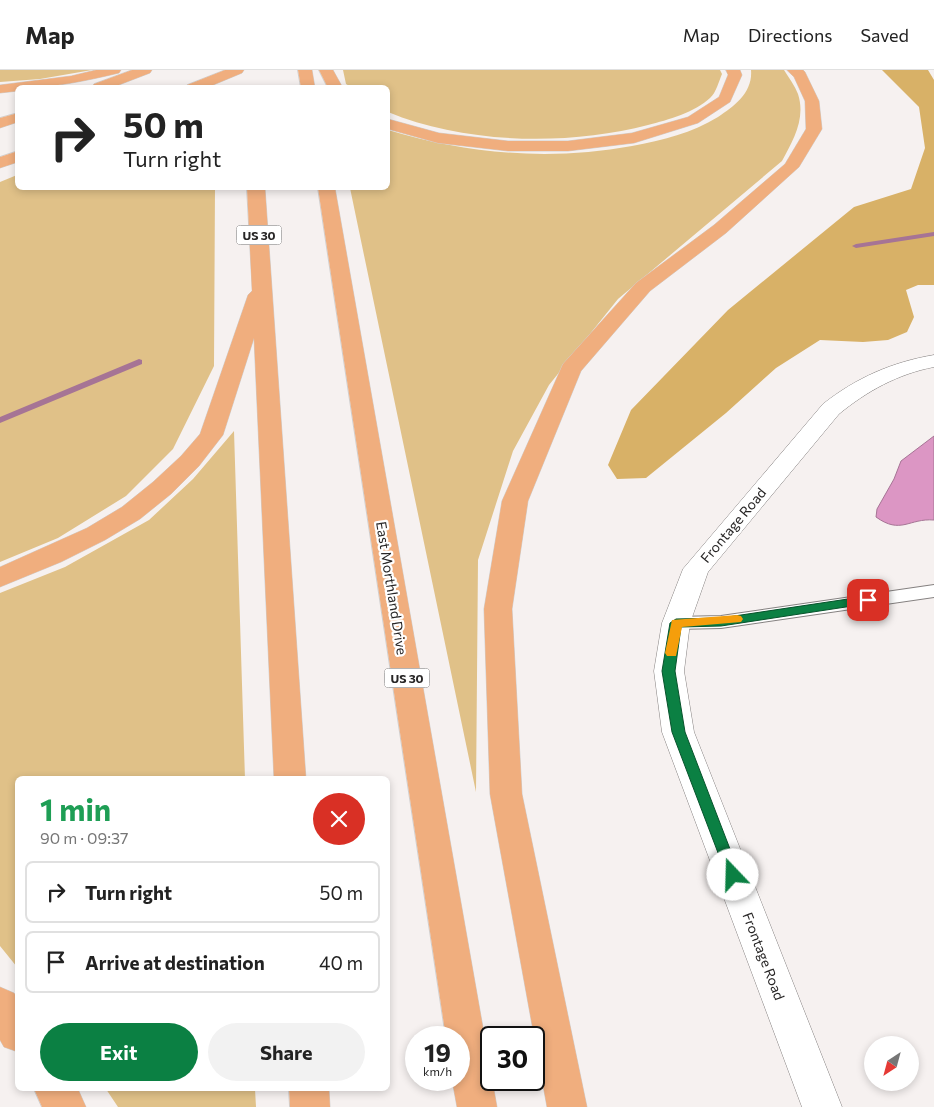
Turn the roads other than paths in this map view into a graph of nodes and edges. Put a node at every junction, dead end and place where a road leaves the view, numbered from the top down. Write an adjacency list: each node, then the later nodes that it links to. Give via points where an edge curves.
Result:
1 (114, 70): 8 (highway)
2 (305, 70): 11 (highway)
3 (326, 70): 12 (highway)
4 (733, 70): 17 (highway, via 735,75 725,99 693,120 634,138 568,146 508,146 438,138)
5 (794, 70): 35 (highway, via 800,75 812,101 814,129 791,167 720,229 643,287 571,369 515,501 498,609 506,794)
6 (140, 72): 9 (highway)
7 (244, 73): 10 (highway)
8 (32, 85)
9 (105, 85)
10 (202, 85)
11 (308, 85)
12 (334, 85)
13 (15, 87): 14 (highway)
14 (0, 89)
15 (15, 118): 16 (highway)
16 (0, 123)
17 (390, 125)
18 (15, 157): 19 (highway)
19 (0, 163)
20 (256, 190): 22 (highway, US 30)
21 (326, 190): 34 (highway, East Morthland Drive / US 30)
22 (262, 282): 24 (highway, via 211,435 190,461 144,503 110,526); 27 (highway, US 30)
23 (934, 362): 26 (street, Frontage Road, via 888,373 850,393 832,409 696,569)
24 (0, 578)
25 (934, 591): 26 (lane, via 721,622)
26 (676, 623): 36 (street, Frontage Road, via 668,671 678,732)
27 (290, 776)
28 (0, 1006): 29 (highway)
29 (15, 1028)
30 (55, 1091): 32 (highway)
31 (309, 1091): 33 (highway)
32 (66, 1107)
33 (310, 1107)
34 (477, 1107)
35 (567, 1107)
36 (822, 1107)

